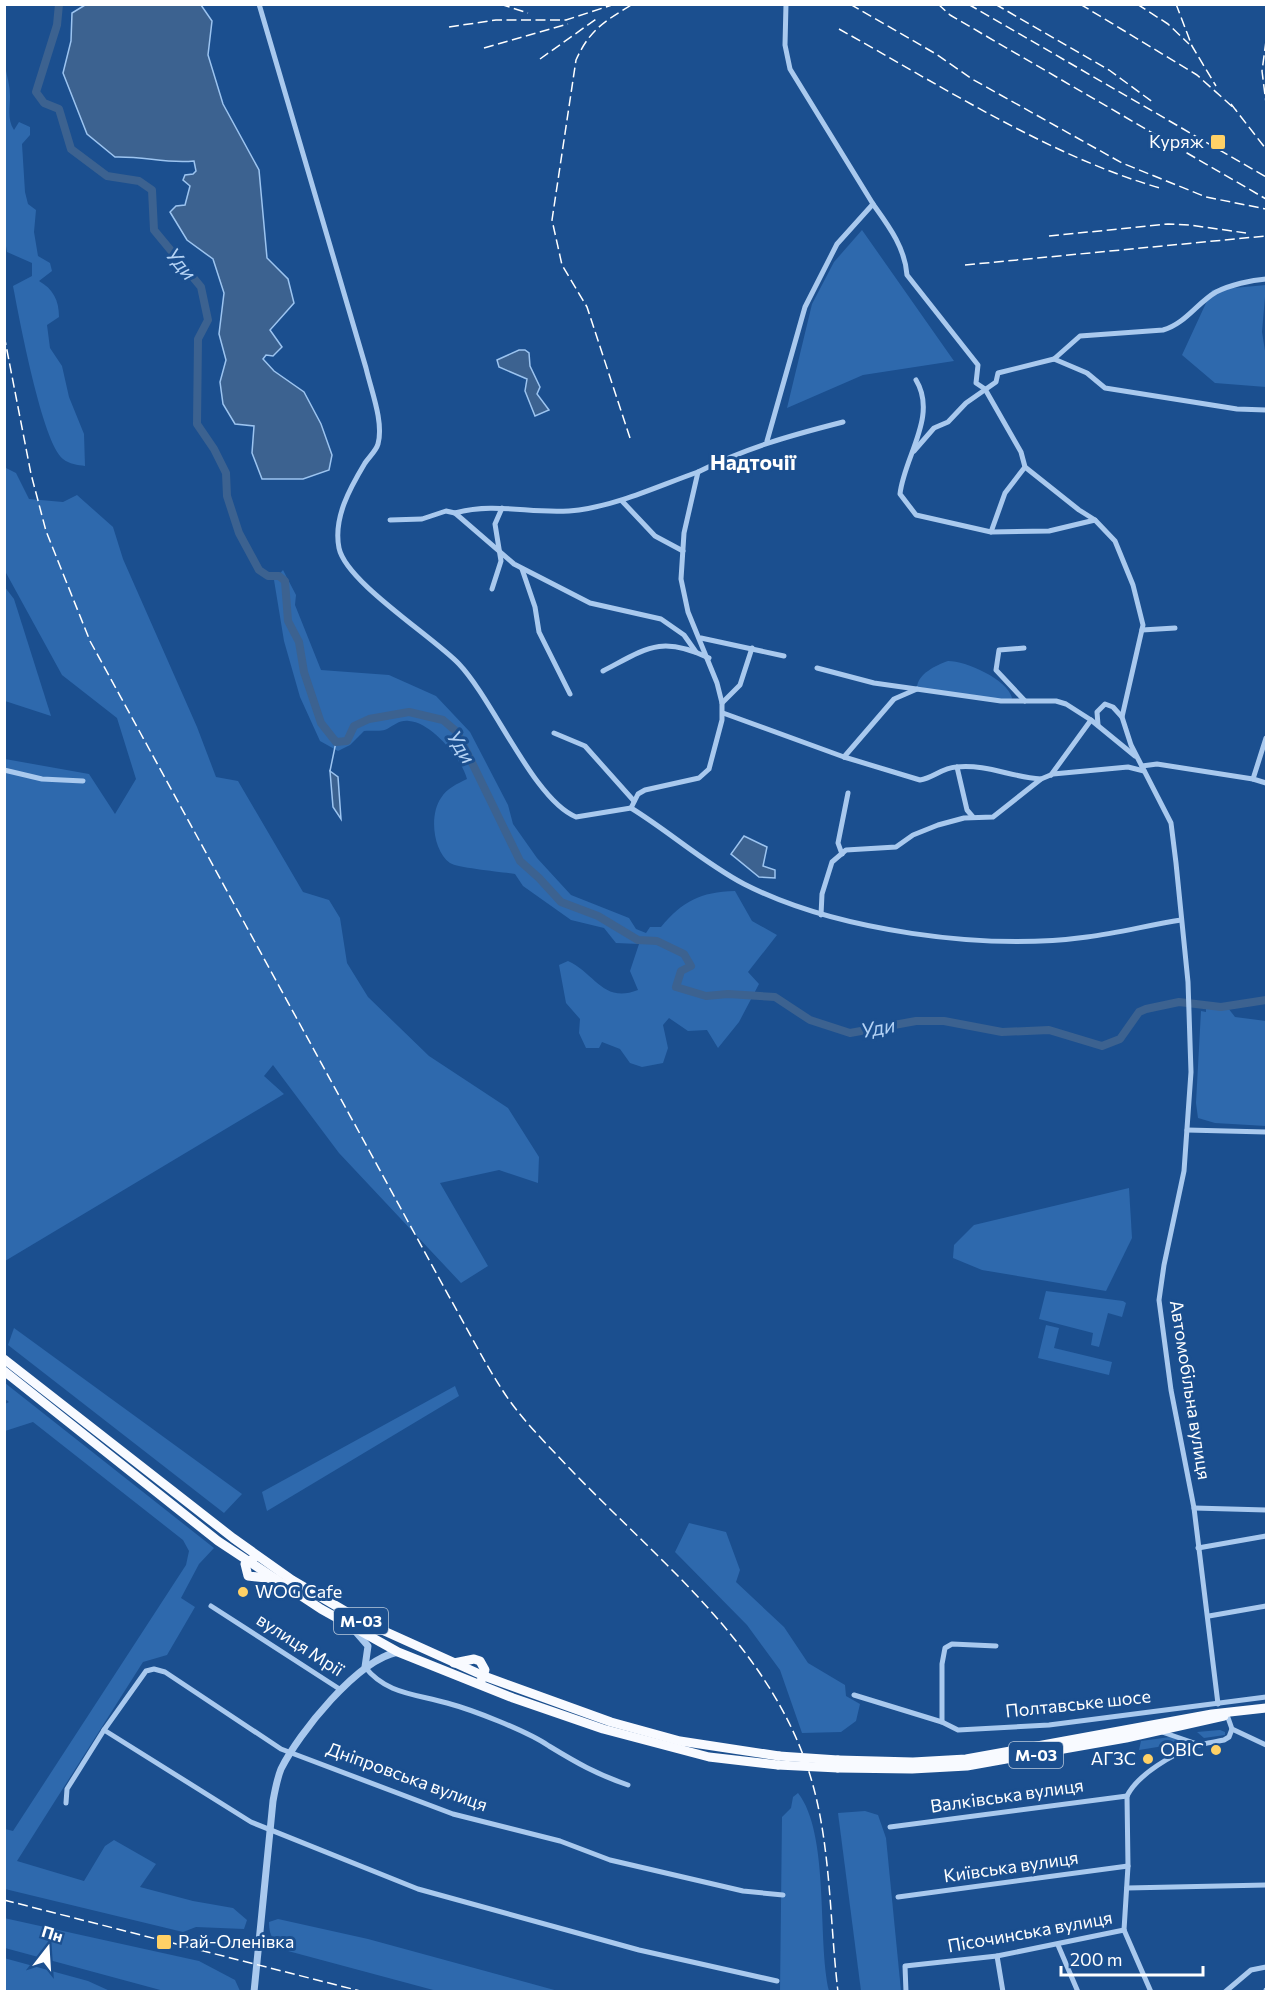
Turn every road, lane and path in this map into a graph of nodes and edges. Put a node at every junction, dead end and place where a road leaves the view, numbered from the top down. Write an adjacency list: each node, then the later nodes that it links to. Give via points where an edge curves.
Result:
1 (259, 4): 56 (street, via 376,413 378,445 339,517 338,541 345,562 475,682 560,809 586,817)
2 (786, 4): 3 (street, via 785,45 790,69)
3 (873, 204): 7 (street, via 894,234 907,274 978,365 976,382); 10 (street, via 837,244 805,307)
4 (1266, 279): 5 (street, via 1216,292 1173,327 1080,336)
5 (1054, 359): 7 (street, via 998,373 996,382); 8 (street, via 1087,373 1105,388 1237,410)
6 (916, 380): 11 (street, via 923,398)
7 (986, 389): 11 (street, via 948,422 934,428); 12 (street, via 1022,452)
8 (1266, 410)
9 (843, 422): 10 (street)
10 (767, 441): 13 (street)
11 (914, 451): 19 (street, via 904,472 900,494 916,515)
12 (1025, 467): 18 (street); 19 (street, via 1005,493)
13 (698, 472): 14 (street); 20 (street)
14 (622, 501): 15 (street, via 549,512); 20 (street, via 655,536)
15 (502, 508): 16 (street, via 477,507); 21 (street, via 495,524)
16 (455, 513): 17 (street); 21 (street)
17 (390, 520)
18 (1095, 520): 19 (street, via 1049,531); 25 (street, via 1115,541 1133,585)
19 (992, 532)
20 (683, 551): 26 (street, via 681,579 688,612)
21 (501, 552): 22 (street); 23 (street)
22 (522, 569): 29 (street, via 591,603 661,619 684,635); 35 (street, via 539,632)
23 (492, 589)
24 (1175, 628): 25 (street)
25 (1142, 630): 39 (street)
26 (700, 638): 27 (street); 31 (street)
27 (752, 648): 30 (street); 37 (street, via 740,685)
28 (1024, 648): 36 (street, via 999,650 996,670)
29 (696, 652): 31 (street); 33 (street, via 656,645)
30 (784, 656)
31 (709, 658): 37 (street)
32 (817, 668): 34 (street, via 867,682)
33 (603, 671)
34 (919, 688): 36 (street, via 1001,701); 44 (street, via 894,699)
35 (570, 694)
36 (1026, 701): 40 (street, via 1056,701)
37 (722, 703): 38 (street)
38 (723, 713): 44 (street); 55 (street, via 709,769 699,778 645,790)
39 (1122, 717): 41 (street, via 1105,704 1097,712); 45 (street)
40 (1091, 720): 41 (street); 49 (street)
41 (1098, 725): 45 (street)
42 (554, 734): 55 (street, via 585,746)
43 (1266, 738): 51 (street)
44 (844, 757): 46 (street, via 920,780)
45 (1137, 758): 47 (street, Автомобільна вулиця)
46 (957, 766): 50 (street, via 984,766 1023,778); 57 (street, via 967,810)
47 (1143, 769): 49 (street); 51 (street, via 1157,764); 60 (street, Автомобільна вулиця, via 1171,824)
48 (4, 770): 52 (street, via 42,779)
49 (1051, 775): 50 (street)
50 (1041, 779): 57 (street, via 993,817)
51 (1253, 779): 53 (street)
52 (83, 781)
53 (1266, 783)
54 (848, 792): 58 (street, via 838,843)
55 (634, 801): 56 (street)
56 (631, 808): 59 (street, via 744,884)
57 (973, 817): 58 (street, via 927,829 896,846 846,850)
58 (842, 854): 59 (street, via 832,862 822,894)
59 (821, 915): 60 (street, via 972,940 1086,937)
60 (1181, 920): 61 (street, Автомобільна вулиця, via 1191,1027)
61 (1187, 1130): 62 (street); 65 (street, Автомобільна вулиця, via 1184,1171 1160,1300 1171,1390)
62 (1266, 1132)
63 (4, 1359): 69 (highway, М-03)
64 (4, 1371): 70 (highway, М-03, via 218,1541)
65 (1194, 1508): 66 (street, Автомобільна вулиця); 68 (street, Автомобільна вулиця)
66 (1266, 1510)
67 (1266, 1536): 68 (street)
68 (1198, 1548): 73 (street, Автомобільна вулиця)
69 (262, 1559): 70 (highway); 78 (highway, М-03, via 362,1621)
70 (248, 1560): 74 (highway, М-03)
71 (212, 1606): 80 (street, вулиця Мрії)
72 (1266, 1606): 73 (street)
73 (1209, 1616): 83 (street, Автомобільна вулиця)
74 (353, 1629): 76 (highway, М-03); 77 (street, via 369,1646)
75 (996, 1646): 86 (street, via 948,1644 945,1648)
76 (398, 1652): 77 (street); 79 (highway, М-03)
77 (365, 1667): 80 (street); 95 (street, via 375,1680 393,1690 450,1704 529,1735 600,1775)
78 (484, 1676): 79 (highway); 93 (highway, М-03, via 642,1731)
79 (476, 1684): 93 (highway, М-03, via 649,1743 709,1757)
80 (341, 1690): 92 (street)
81 (854, 1695): 86 (street, Полтавське шосе)
82 (1266, 1697): 83 (street, Полтавське шосе)
83 (1218, 1704): 85 (street); 86 (street, Полтавське шосе, via 1049,1725 958,1730)
84 (1264, 1710): 85 (highway, М-03)
85 (1229, 1714): 87 (street); 89 (highway, М-03); 94 (highway, М-03, via 966,1759)
86 (942, 1722)
87 (1233, 1729): 90 (street, via 1224,1740); 91 (street)
88 (104, 1730): 92 (street, Дніпровська вулиця, via 146,1671 154,1669 165,1672 281,1749); 97 (street, Дніпровська вулиця, via 67,1789); 99 (street, via 212,1800)
89 (1158, 1731): 90 (street); 94 (highway, М-03, via 967,1766 912,1769)
90 (1200, 1745): 96 (street, via 1153,1770)
91 (1266, 1745)
92 (292, 1752): 99 (street, via 276,1785); 103 (street, Дніпровська вулиця, via 453,1814 561,1842 610,1860 743,1891)
93 (779, 1760): 94 (highway, М-03, bridge)
94 (838, 1764)
95 (628, 1785)
96 (1127, 1796): 98 (street, Валківська вулиця); 100 (street)
97 (66, 1803)
98 (891, 1827)
99 (270, 1830): 109 (street, via 418,1889 639,1950); 110 (street)
100 (1128, 1866): 102 (street); 104 (street, Київська вулиця)
101 (1266, 1885): 102 (street)
102 (1127, 1888): 105 (street)
103 (783, 1895)
104 (898, 1897)
105 (1124, 1930): 106 (street, Пісочинська вулиця); 114 (street)
106 (1058, 1946): 107 (street, Пісочинська вулиця); 113 (street)
107 (997, 1956): 111 (street, Пісочинська вулиця, via 905,1966); 112 (street)
108 (1266, 1967): 115 (street, via 1244,1974)
109 (777, 1981)
110 (254, 1992)
111 (906, 1992)
112 (1003, 1992)
113 (1078, 1992)
114 (1151, 1992)
115 (1225, 1992)

